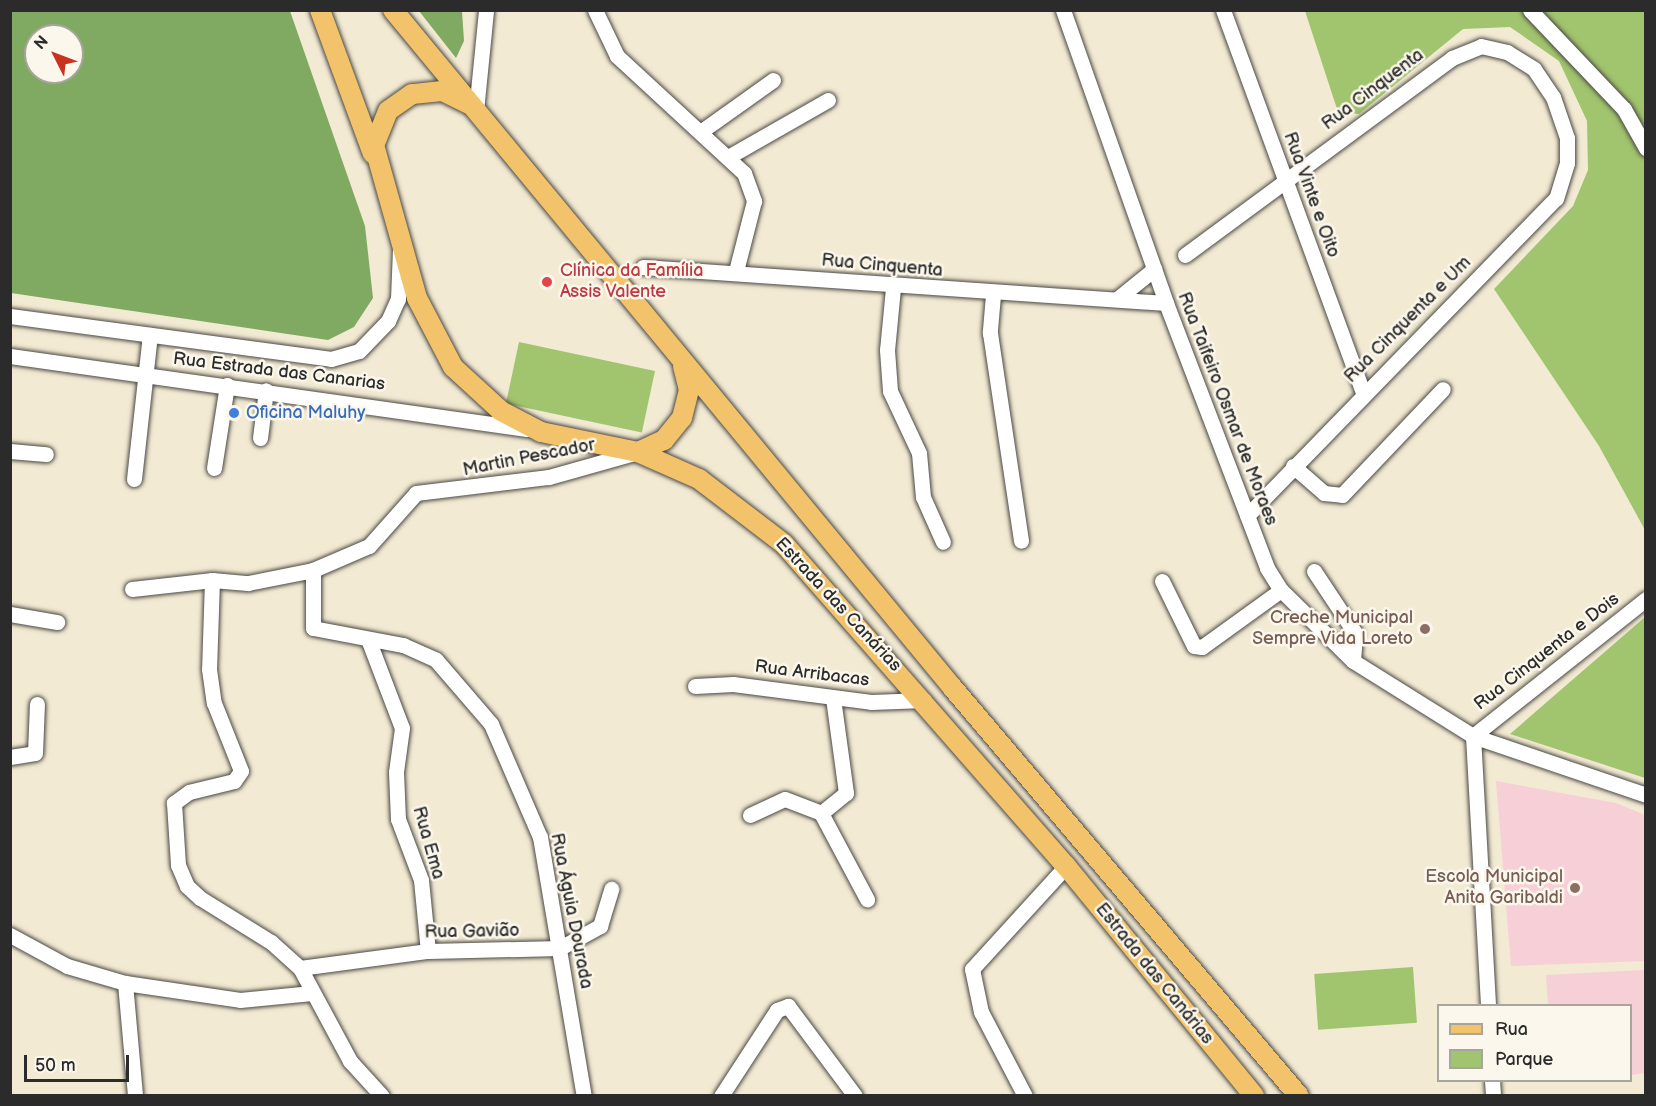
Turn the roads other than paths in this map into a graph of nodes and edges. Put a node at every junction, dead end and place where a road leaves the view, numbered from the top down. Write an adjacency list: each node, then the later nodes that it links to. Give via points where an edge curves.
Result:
1 (320, 10): 15 (main road)
2 (393, 10): 10 (main road, Estrada das Canárias)
3 (486, 10): 10 (street)
4 (595, 10): 11 (street, via 617,56)
5 (1063, 10): 20 (street, Rua Taifeiro Osmar de Moraes)
6 (1223, 10): 16 (street, Rua Vinte e Oito)
7 (1530, 10): 13 (street, via 1624,109)
8 (773, 80): 11 (street)
9 (828, 100): 14 (street)
10 (472, 107): 15 (main road, via 442,91 399,101 380,124 374,146); 29 (main road, Estrada das Canárias)
11 (703, 130): 14 (street)
12 (1567, 138): 16 (street, Rua Cinquenta, via 1553,97 1534,69 1507,52 1481,46 1436,66); 34 (street, Rua Cinquenta e Um, via 1567,163 1556,198)
13 (1646, 148)
14 (728, 157): 21 (street, via 744,173 754,201)
15 (378, 168): 17 (main road, Estrada das Canárias)
16 (1286, 181): 18 (street, Rua Cinquenta); 34 (street, Rua Vinte e Oito)
17 (400, 250): 27 (street, Rua Estrada das Canarias, via 398,299 376,337 359,351 331,359); 35 (main road, Estrada das Canárias, via 435,338 453,367 501,411)
18 (1185, 255)
19 (643, 267): 21 (street, Rua Cinquenta)
20 (1154, 269): 24 (street); 25 (street, Rua Taifeiro Osmar de Moraes)
21 (736, 271): 22 (street, Rua Cinquenta)
22 (893, 288): 23 (street, Rua Cinquenta); 45 (street, via 887,350 890,391 921,459 923,497)
23 (993, 295): 24 (street, Rua Cinquenta); 44 (street, via 990,333)
24 (1117, 299): 25 (street, Rua Cinquenta)
25 (1166, 303): 43 (street, Rua Taifeiro Osmar de Moraes)
26 (10, 316): 27 (street, Rua Estrada das Canarias)
27 (150, 335): 30 (street)
28 (10, 356): 30 (street, Rua Estrada das Canarias)
29 (682, 362): 38 (main road, via 688,390 682,418 664,440); 66 (main road, Estrada das Canárias)
30 (145, 375): 31 (street, Rua Estrada das Canarias); 42 (street)
31 (226, 385): 33 (street, Rua Estrada das Canarias); 41 (street)
32 (1443, 389): 40 (street, via 1342,495 1324,493)
33 (266, 390): 35 (street, Rua Estrada das Canarias); 36 (street)
34 (1363, 393): 40 (street, Rua Cinquenta e Um)
35 (541, 432): 38 (main road, Estrada das Canárias)
36 (260, 438)
37 (10, 451): 39 (street)
38 (638, 452): 46 (street, Martin Pescador, via 549,477 416,493 369,546); 59 (main road, Estrada das Canárias, via 699,479 784,544)
39 (46, 453)
40 (1293, 466): 43 (street, Rua Cinquenta e Um)
41 (214, 468)
42 (134, 479)
43 (1247, 516): 51 (street, Rua Taifeiro Osmar de Moraes)
44 (1021, 541)
45 (943, 542)
46 (313, 570): 48 (street, Martin Pescador, via 248,583); 55 (street, Rua Águia Dourada, via 313,628)
47 (1314, 572): 56 (street, via 1355,633)
48 (212, 580): 50 (street, Martin Pescador); 73 (street, via 209,669 214,703 241,771 234,781 189,792 174,803 178,865 187,886 200,898 271,942)
49 (1162, 580): 51 (street, via 1194,646 1202,647)
50 (132, 589)
51 (1281, 590): 56 (street, Rua Taifeiro Osmar de Moraes)
52 (1646, 599): 61 (street, Rua Cinquenta e Dois)
53 (10, 614): 54 (street)
54 (57, 622)
55 (368, 639): 71 (street, Rua Águia Dourada, via 436,660 490,724 540,837); 72 (street, Rua Ema, via 396,702 402,747 396,772 398,819 421,880)
56 (1353, 661): 61 (street, Rua Taifeiro Osmar de Moraes)
57 (695, 686): 58 (street, Rua Arribacas, via 733,684)
58 (833, 699): 59 (street, Rua Arribacas); 64 (street, via 846,793)
59 (924, 700): 67 (main road, Estrada das Canárias)
60 (38, 704): 62 (street, via 35,753)
61 (1473, 736): 63 (street, Rua Taifeiro Osmar de Moraes); 76 (street)
62 (10, 757)
63 (1646, 795)
64 (821, 813): 65 (street, via 785,800); 69 (street)
65 (750, 815)
66 (1100, 858): 67 (main road); 84 (main road, Estrada das Canárias)
67 (1072, 873): 82 (street, via 972,969 981,1012); 83 (main road, Estrada das Canárias)
68 (611, 889): 71 (street, Rua Gavião, via 600,926)
69 (867, 899)
70 (10, 935): 74 (street, via 41,954)
71 (560, 948): 72 (street, Rua Gavião); 79 (street, Rua Águia Dourada)
72 (428, 951): 73 (street, Rua Gavião)
73 (300, 968): 75 (street)
74 (125, 983): 75 (street, via 240,1000); 77 (street)
75 (312, 993): 78 (street, via 350,1061)
76 (1488, 1004)
77 (135, 1095)
78 (382, 1095)
79 (584, 1095)
80 (721, 1095): 81 (street, via 777,1010 788,1006)
81 (855, 1095)
82 (1025, 1095)
83 (1254, 1095)
84 (1299, 1095)

